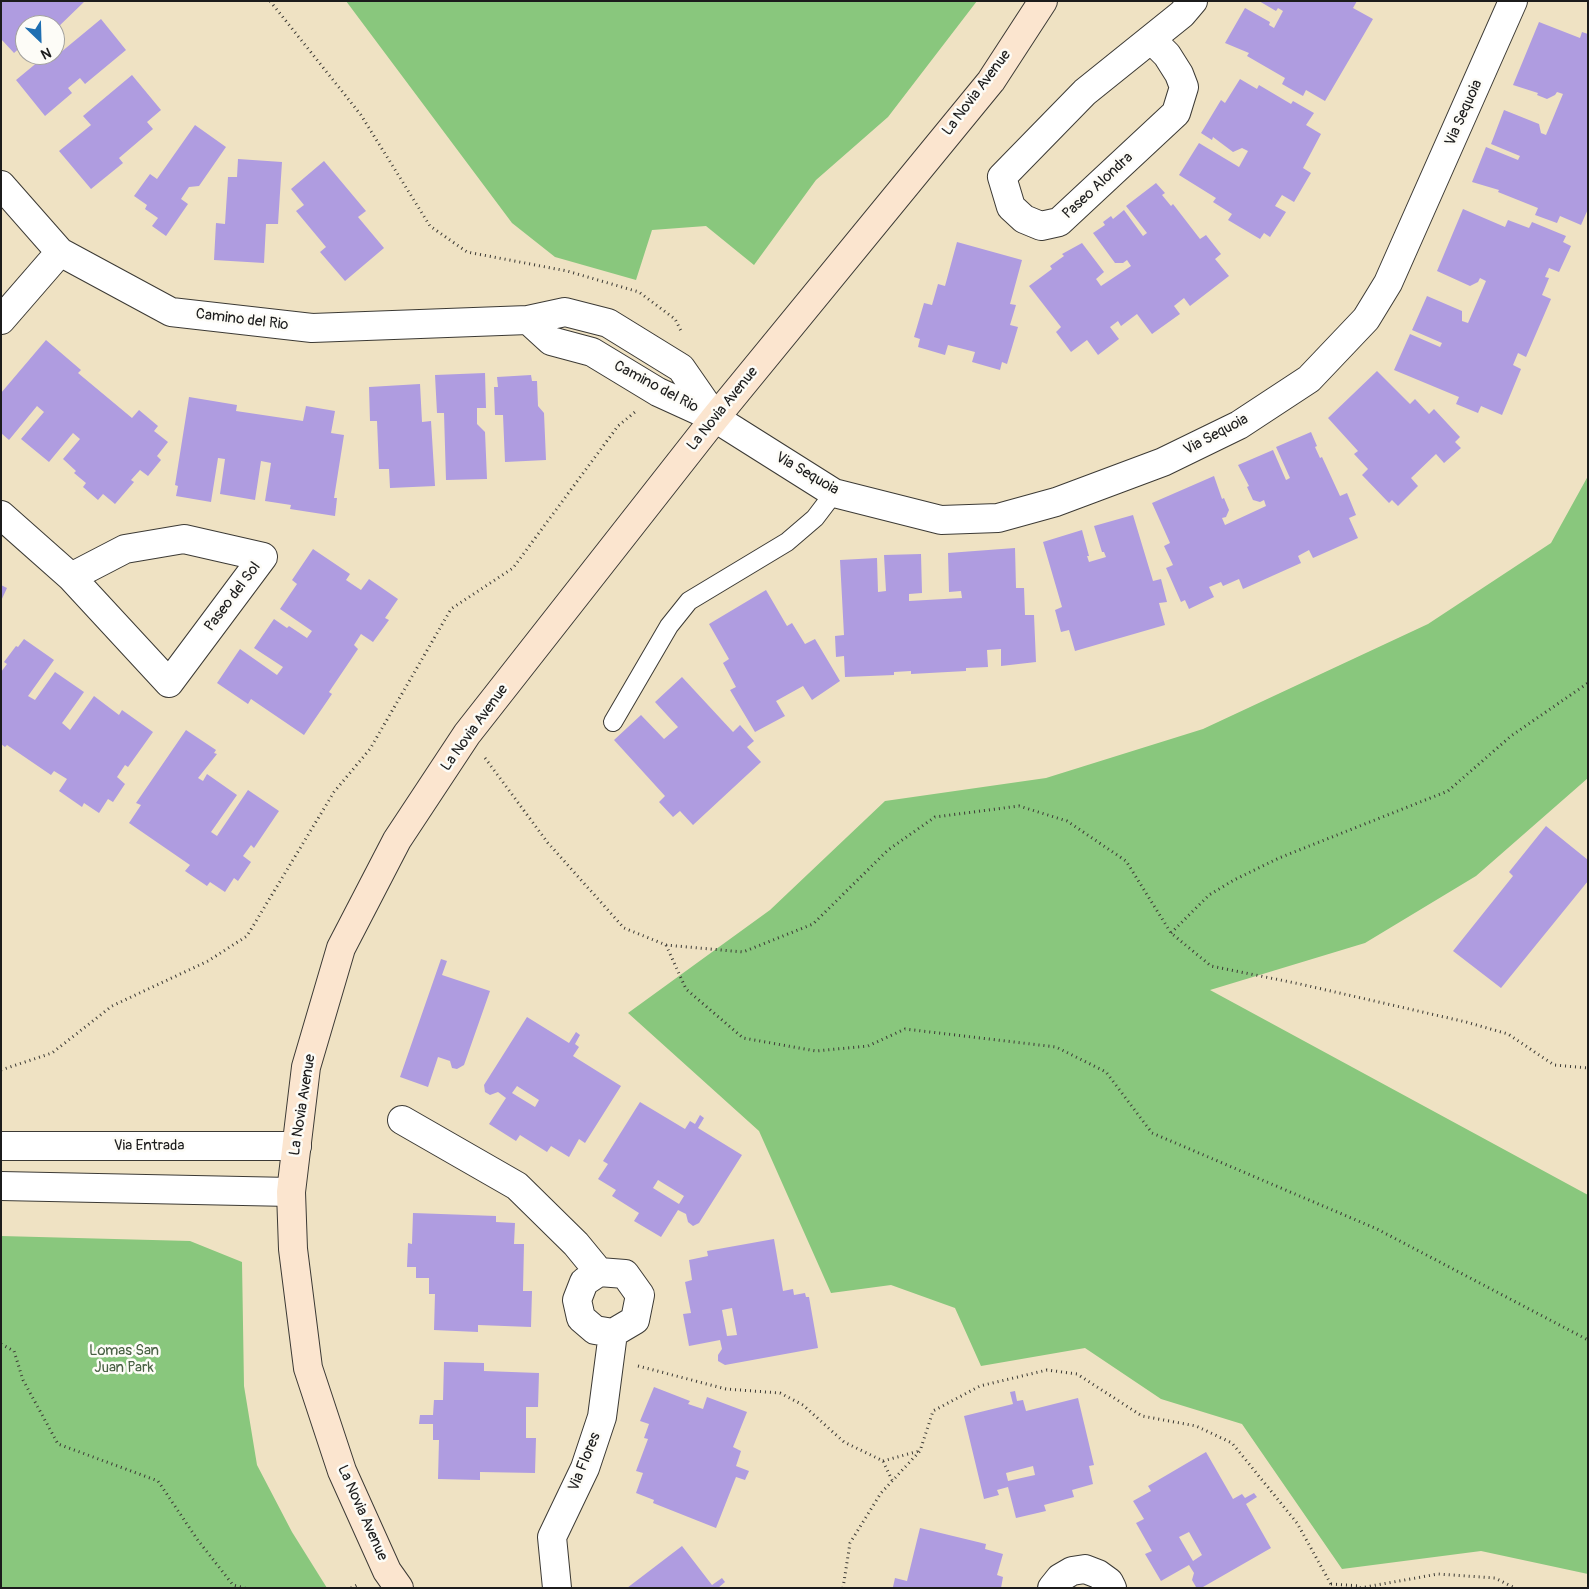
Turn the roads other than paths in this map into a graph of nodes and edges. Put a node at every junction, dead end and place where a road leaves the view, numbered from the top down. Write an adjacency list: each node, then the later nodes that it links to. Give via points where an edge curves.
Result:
1 (1043, 1): 11 (main road, La Novia Avenue, via 991,81)
2 (1193, 1): 4 (street, Paseo Alondra)
3 (1513, 1): 12 (street, Via Sequoia, via 1388,282 1366,319 1309,379 1239,425 1163,462 1056,502 998,518 941,520)
4 (1151, 39): 4 (street, Paseo Alondra, via 1084,92 1002,177 1012,207 1024,219 1041,226 1060,222 1176,113 1184,87 1167,55)
5 (1, 185): 6 (street, Camino del Rio)
6 (60, 252): 7 (street); 8 (street, Camino del Rio, via 170,312 312,328)
7 (1, 320)
8 (528, 320): 9 (street, Camino del Rio, via 565,312); 10 (street, Camino del Rio, via 551,341)
9 (608, 323): 10 (lane); 11 (street, Camino del Rio, via 681,368)
10 (592, 352): 11 (street, Camino del Rio, via 658,392)
11 (716, 418): 12 (street, Via Sequoia); 18 (main road, La Novia Avenue, via 467,734 397,840 341,948 306,1067)
12 (834, 493): 15 (lane, via 815,518 787,542 689,601 668,626)
13 (1, 515): 14 (street, Paseo del Sol)
14 (71, 577): 14 (street, Paseo del Sol, via 169,683 263,558 184,539 125,548)
15 (613, 722)
16 (402, 1120): 21 (street, via 517,1186 576,1244)
17 (1, 1146): 18 (street, Via Entrada)
18 (297, 1146): 20 (main road, La Novia Avenue)
19 (1, 1186): 20 (street)
20 (291, 1192): 23 (main road, La Novia Avenue, via 293,1249 308,1368 342,1471 387,1571)
21 (599, 1272): 22 (street, via 584,1282 577,1300 581,1318); 22 (street, via 624,1274 640,1295 635,1320)
22 (611, 1346): 24 (street, Via Flores, via 602,1417 585,1468 552,1537)
23 (399, 1588)
24 (557, 1588)
25 (1052, 1588): 26 (street, via 1072,1571 1085,1570 1098,1574)
26 (1112, 1588)

